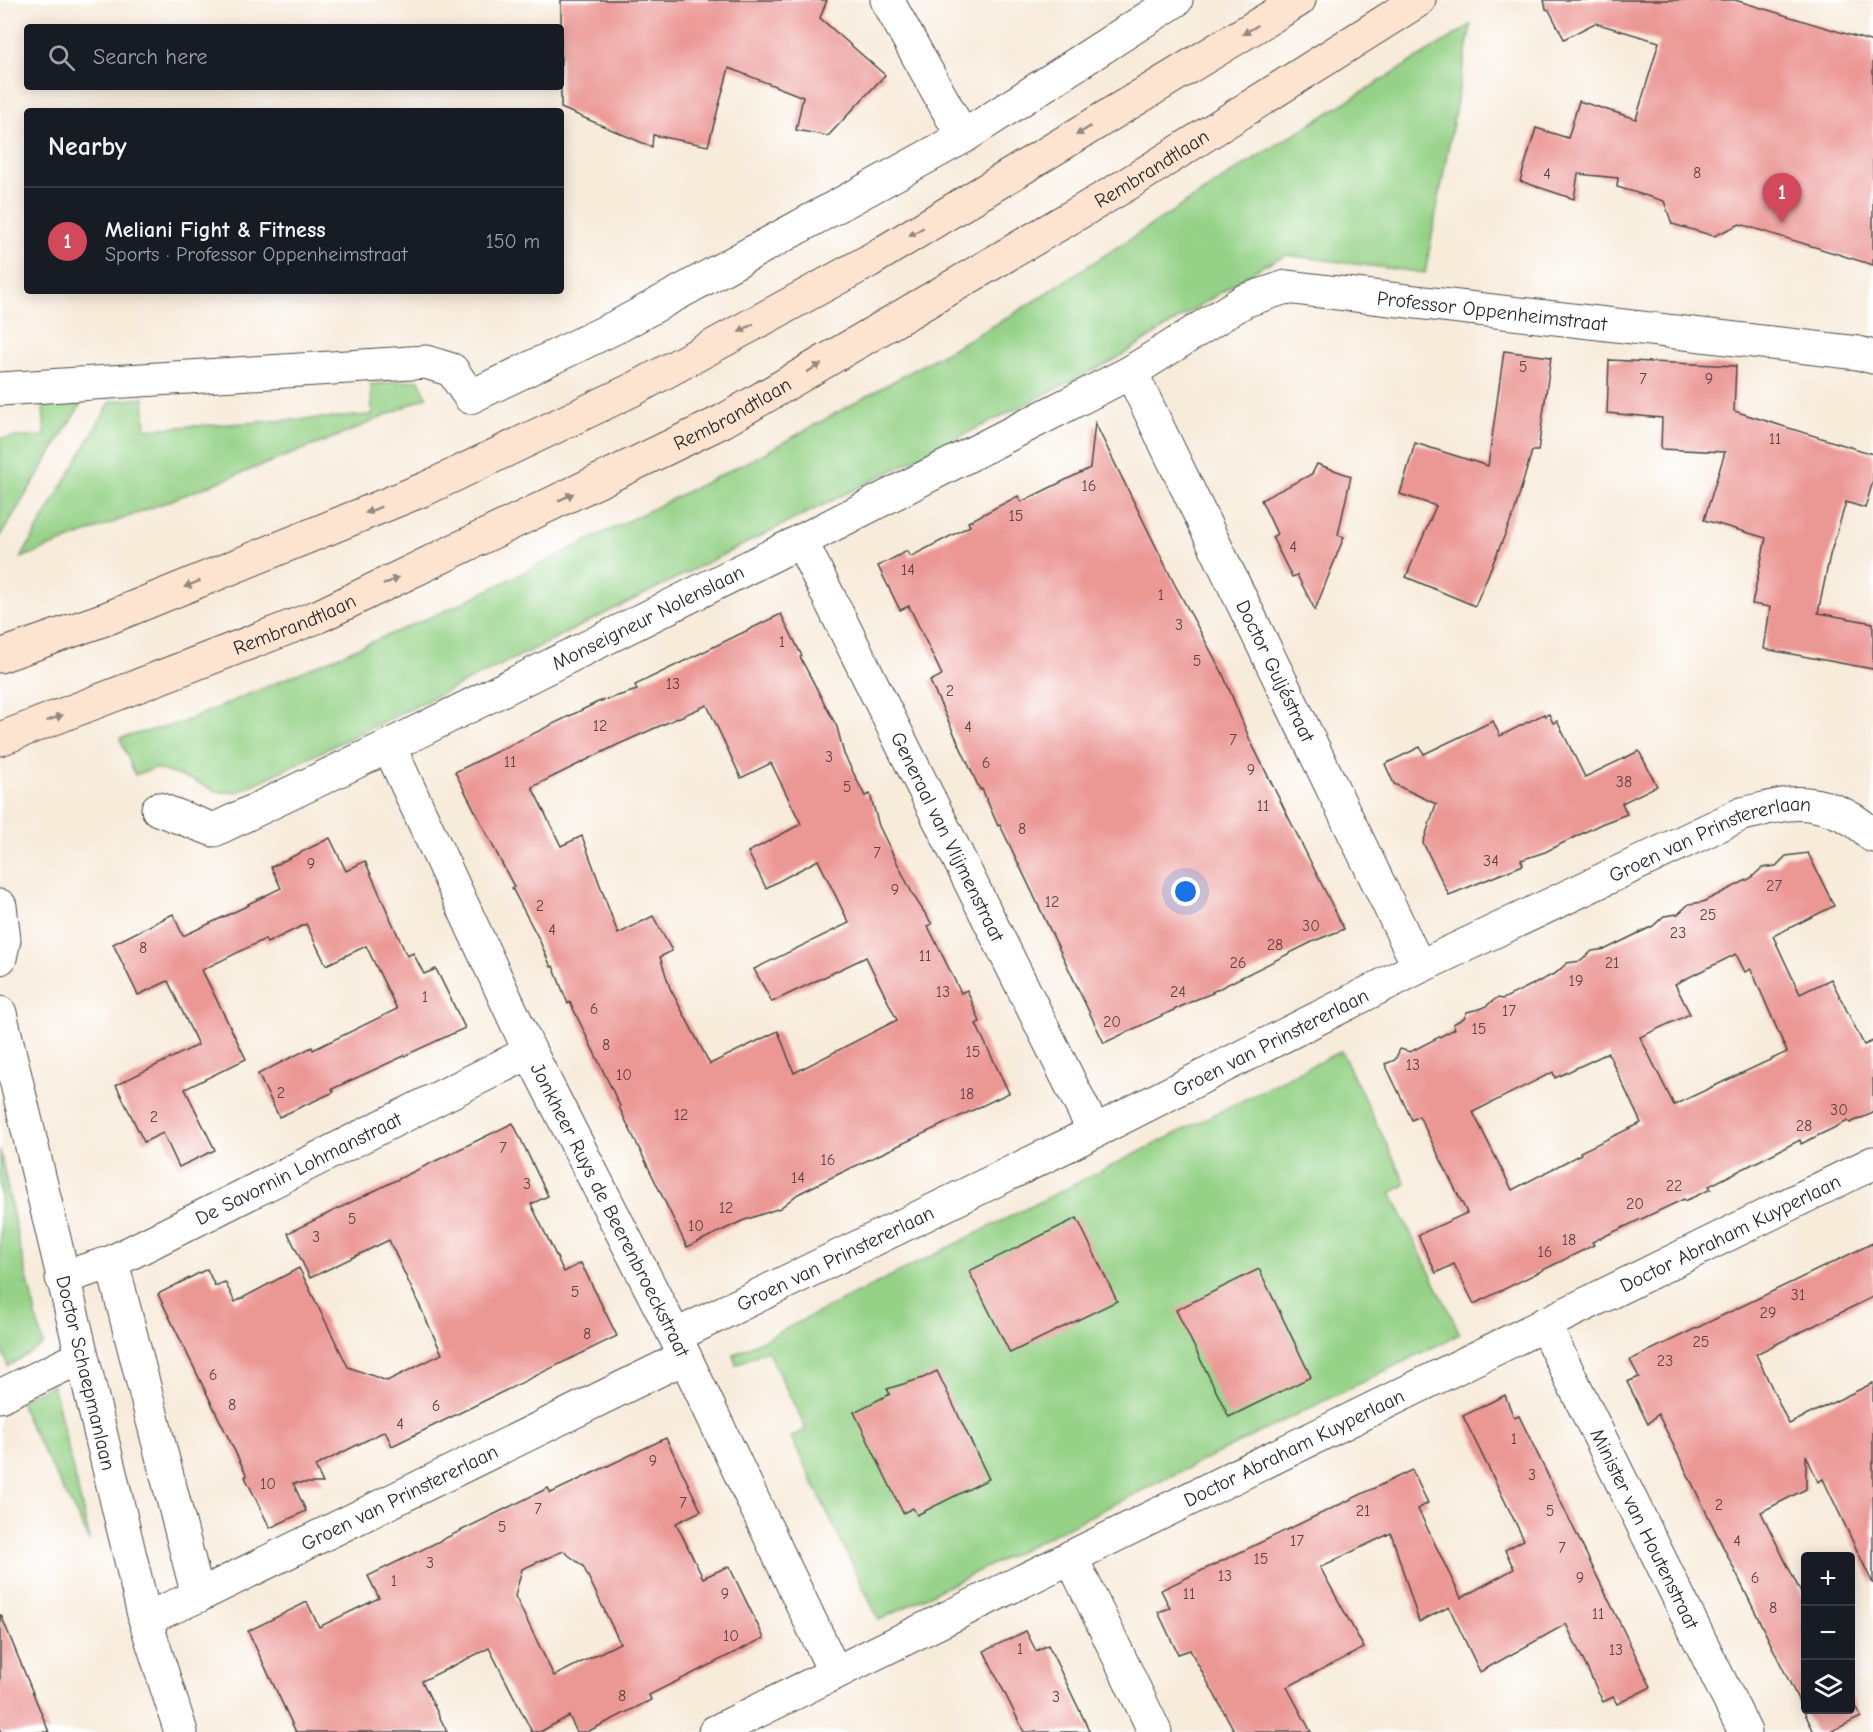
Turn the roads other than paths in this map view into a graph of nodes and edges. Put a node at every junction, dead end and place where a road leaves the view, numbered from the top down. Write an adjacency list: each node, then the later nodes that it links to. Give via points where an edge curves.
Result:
1 (887, 0): 5 (street)
2 (1176, 0): 5 (street)
3 (1299, 0): 10 (main road, one-way to 10, via 869,261 636,388 427,488 108,618)
4 (1419, 0): 11 (main road, Rembrandtlaan, one-way to 4, via 319,616 723,421 1126,185)
5 (963, 137): 8 (street, via 620,325 470,397 452,370 426,362)
6 (1873, 357): 7 (street, Professor Oppenheimstraat, via 1286,287 1245,301)
7 (1131, 372): 9 (street, Monseigneur Nolenslaan); 17 (street, Doctor Guljéstraat)
8 (0, 389)
9 (801, 541): 12 (street, Monseigneur Nolenslaan); 20 (street, Generaal van Vlijmenstraat)
10 (0, 656)
11 (0, 739)
12 (389, 746): 13 (street, Monseigneur Nolenslaan, via 214,830); 19 (street, Jonkheer Ruys de Beerenbroeckstraat)
13 (158, 809)
14 (1873, 836): 17 (street, Groen van Prinstererlaan, via 1850,817 1821,806 1789,804 1742,814)
15 (0, 906): 16 (street, via 4,940)
16 (0, 958)
17 (1419, 967): 20 (street, Groen van Prinstererlaan)
18 (0, 1013): 23 (street, Doctor Schaepmanlaan)
19 (530, 1052): 22 (street, De Savornin Lohmanstraat); 25 (street, Jonkheer Ruys de Beerenbroeckstraat)
20 (1094, 1131): 25 (street, Groen van Prinstererlaan)
21 (1873, 1163): 24 (street, Doctor Abraham Kuyperlaan)
22 (112, 1262): 23 (street, De Savornin Lohmanstraat); 29 (street)
23 (62, 1278): 26 (street, Doctor Schaepmanlaan)
24 (1544, 1324): 28 (street, Doctor Abraham Kuyperlaan); 35 (street, Minister van Houtenstraat)
25 (680, 1346): 29 (street, Groen van Prinstererlaan); 31 (street, Jonkheer Ruys de Beerenbroeckstraat)
26 (81, 1357): 27 (street); 30 (street, Doctor Schaepmanlaan)
27 (0, 1396)
28 (1071, 1557): 31 (street, Doctor Abraham Kuyperlaan); 34 (street)
29 (198, 1596): 30 (street, Groen van Prinstererlaan)
30 (145, 1619): 32 (street, Doctor Schaepmanlaan)
31 (835, 1673): 33 (street, Doctor Abraham Kuyperlaan)
32 (181, 1732)
33 (715, 1732)
34 (1155, 1732)
35 (1745, 1732)

